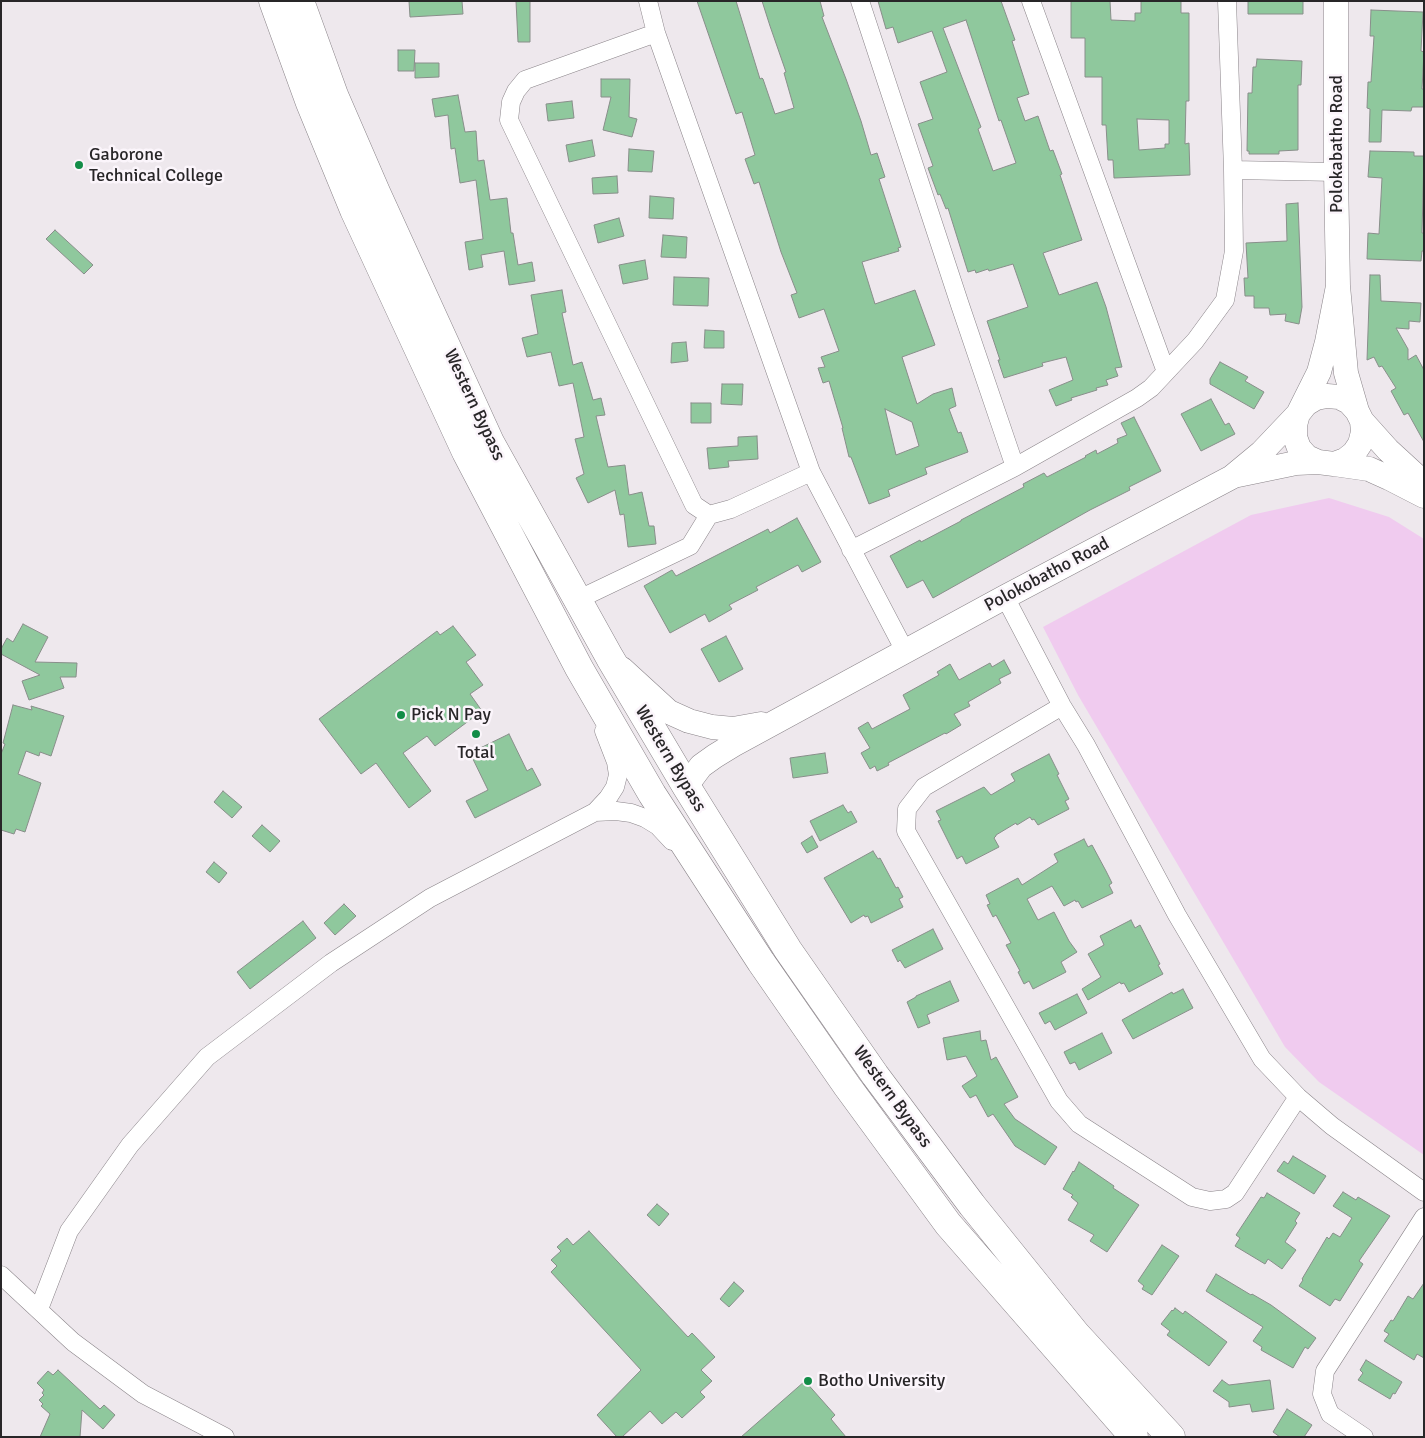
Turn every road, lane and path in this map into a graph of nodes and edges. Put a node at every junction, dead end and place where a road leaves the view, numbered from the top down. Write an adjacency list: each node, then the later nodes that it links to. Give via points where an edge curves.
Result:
1 (274, 1): 27 (highway, Western Bypass, via 310,103 354,210 466,452)
2 (300, 1): 24 (highway, Western Bypass, via 334,95 490,442)
3 (648, 1): 8 (street)
4 (860, 1): 16 (street)
5 (1031, 1): 12 (street)
6 (1227, 1): 9 (street)
7 (1336, 1): 10 (street, Polokabatho Road)
8 (656, 33): 17 (street); 21 (street, via 525,80 511,102 509,120 694,505)
9 (1233, 170): 10 (street); 12 (street, via 1234,251 1225,300 1195,341)
10 (1336, 172): 11 (street, Polokabatho Road)
11 (1338, 286): 13 (street, via 1319,372); 14 (street, via 1346,373)
12 (1166, 372): 16 (street, via 1137,398)
13 (1298, 414): 14 (street, via 1306,404 1327,396 1349,402); 15 (street, via 1295,437 1299,448 1307,457); 18 (street, Polokobatho Road, via 1261,454)
14 (1360, 416): 15 (street, via 1363,432 1354,453 1345,460); 19 (street, via 1388,450)
15 (1326, 463): 18 (street, via 1296,463); 20 (street, via 1369,469)
16 (1015, 467): 22 (street)
17 (810, 472): 21 (street, via 731,509); 22 (street)
18 (1232, 477): 23 (street, Polokobatho Road)
19 (1424, 483)
20 (1424, 496)
21 (709, 515): 24 (street, via 690,546)
22 (851, 550): 25 (street)
23 (1005, 598): 25 (street, Polokobatho Road); 28 (street)
24 (576, 600): 26 (highway, Western Bypass)
25 (906, 652): 29 (street, Polokobatho Road)
26 (610, 658): 29 (street, via 669,712 689,721 712,728 734,729); 30 (highway, Western Bypass)
27 (579, 668): 31 (street, via 616,762 618,775 615,787); 32 (highway, Western Bypass, via 652,794)
28 (1062, 706): 33 (street, via 1177,915 1262,1059); 33 (street, via 924,787 907,810 906,831 1059,1101 1079,1124 1192,1197 1210,1201 1226,1199 1235,1193)
29 (782, 720): 30 (street, Polokobatho Road, via 714,756)
30 (686, 786): 40 (highway, Western Bypass, via 788,950 880,1083 972,1205 1076,1334)
31 (595, 812): 32 (street, via 631,813 658,826); 37 (street, via 430,898 331,963 207,1057 130,1145 69,1231)
32 (738, 928): 39 (highway, Western Bypass, via 847,1086 948,1224)
33 (1298, 1097): 34 (street, via 1332,1126)
34 (1424, 1192)
35 (1424, 1216): 41 (street, via 1326,1371 1322,1394 1330,1414)
36 (1, 1275): 37 (street)
37 (39, 1310): 38 (street, via 73,1342 143,1394)
38 (225, 1437)
39 (1134, 1437)
40 (1171, 1437)
41 (1364, 1437)

